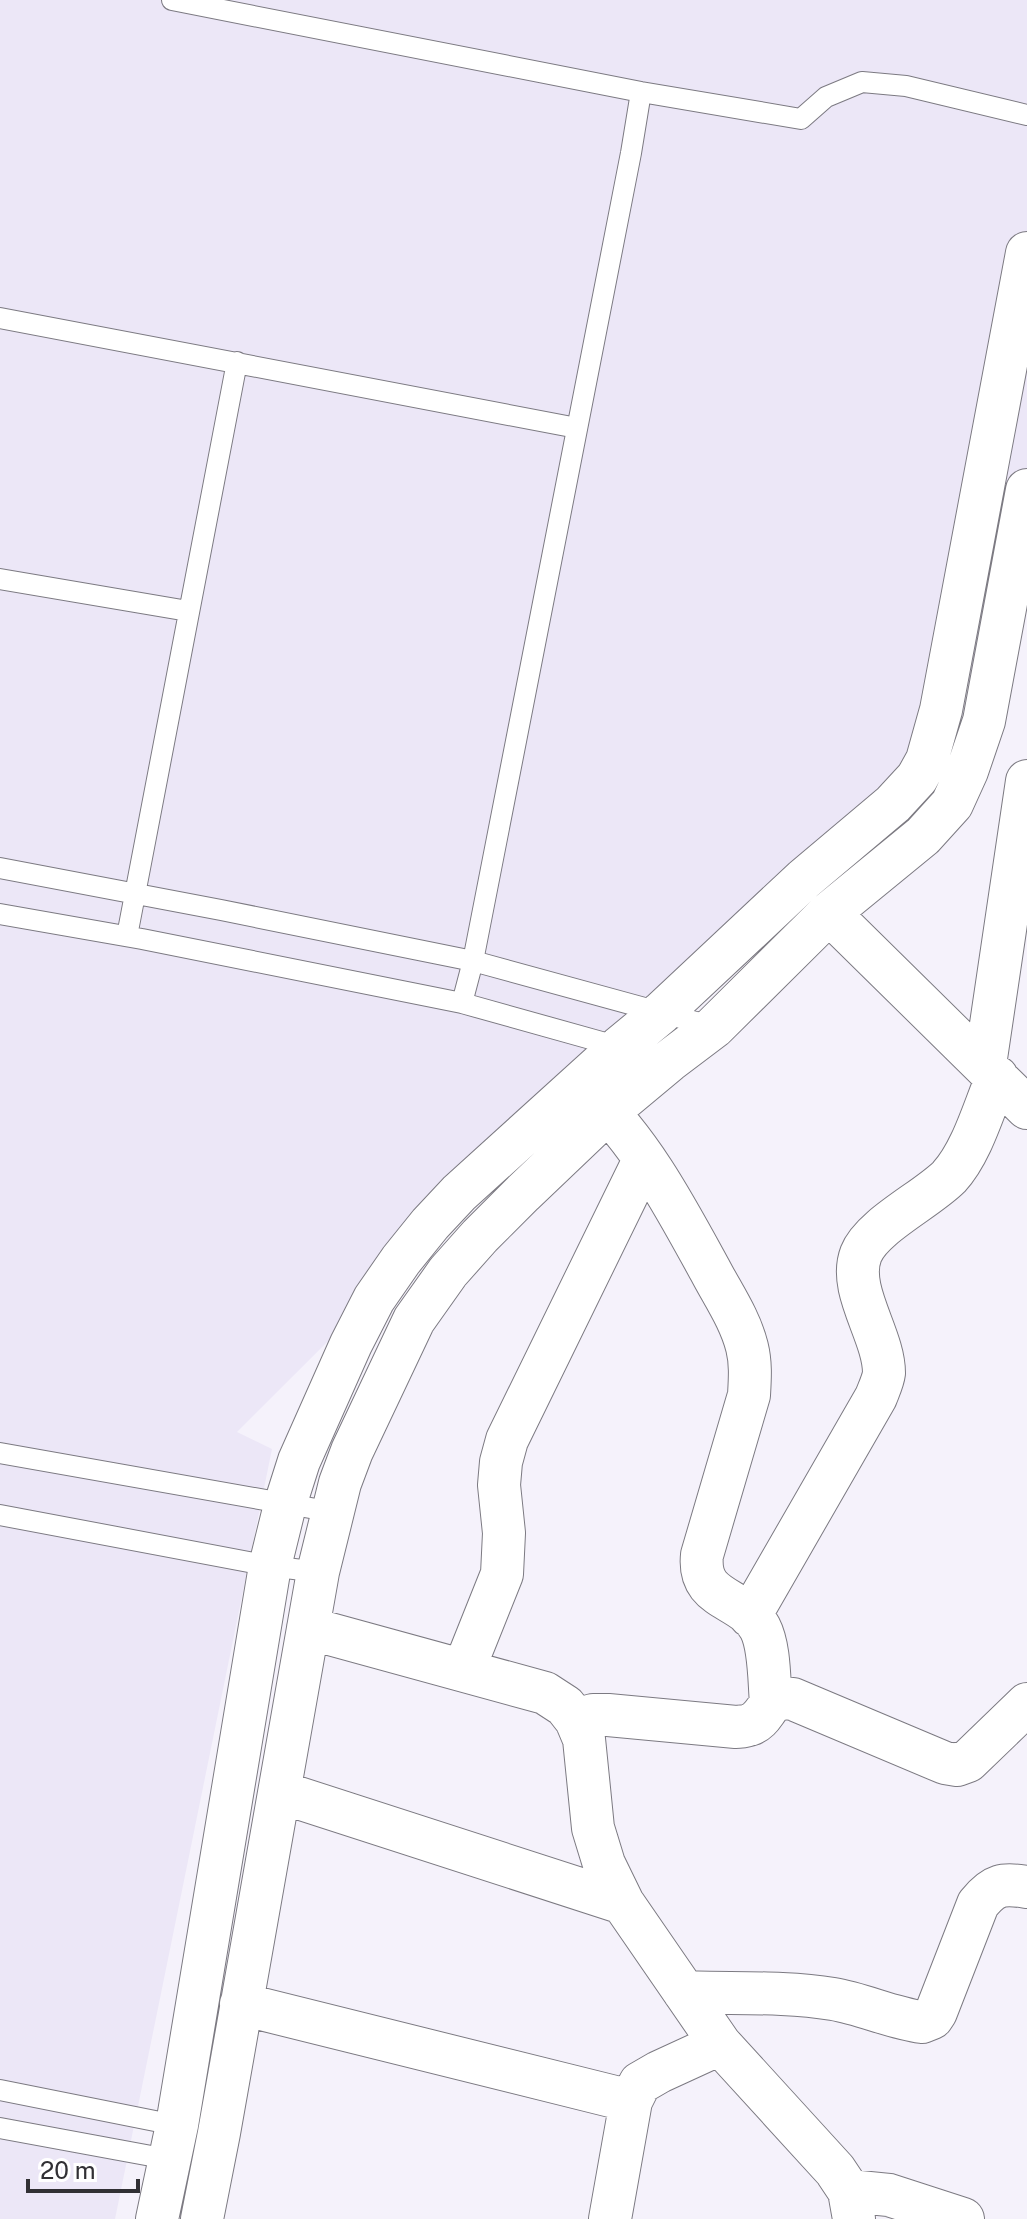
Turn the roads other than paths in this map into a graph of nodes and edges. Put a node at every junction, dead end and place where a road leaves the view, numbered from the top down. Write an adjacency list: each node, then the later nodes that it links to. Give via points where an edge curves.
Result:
1 (172, 0): 2 (lane)
2 (641, 92): 3 (lane, via 801,119 826,97 862,82 906,86); 7 (lane)
3 (1027, 115)
4 (1027, 253): 22 (street, via 944,695 927,760 893,804)
5 (0, 318): 6 (lane)
6 (237, 362): 7 (lane); 10 (lane)
7 (577, 428): 20 (lane)
8 (1027, 490): 11 (street)
9 (0, 579): 10 (lane)
10 (188, 611): 16 (lane)
11 (1015, 620): 13 (street)
12 (1027, 765): 13 (street)
13 (967, 771): 17 (street, via 952,804 923,836)
14 (1027, 781): 26 (street)
15 (0, 868): 16 (lane)
16 (133, 893): 19 (lane); 20 (lane)
17 (829, 913): 23 (street); 26 (street)
18 (0, 914): 19 (lane)
19 (127, 936): 21 (lane)
20 (473, 961): 21 (lane); 22 (lane)
21 (462, 1003): 24 (lane)
22 (661, 1013): 23 (lane); 24 (street)
23 (714, 1027): 25 (street)
24 (620, 1047): 25 (lane); 27 (street)
25 (669, 1061): 27 (street)
26 (991, 1071): 28 (street); 36 (street, via 963,1159 949,1177 870,1239 861,1254 857,1273 884,1376)
27 (594, 1098): 29 (street); 31 (street, via 459,1193 430,1224 374,1299 299,1461); 32 (street, via 414,1320 352,1451)
28 (1027, 1108)
29 (644, 1160): 36 (street, via 670,1197 747,1347 749,1395 700,1570 705,1583); 38 (street, via 507,1440 499,1485 502,1574)
30 (0, 1453): 31 (lane)
31 (285, 1505): 32 (lane); 34 (street)
32 (333, 1512): 35 (street)
33 (0, 1515): 34 (lane)
34 (270, 1566): 35 (lane); 51 (street)
35 (318, 1572): 37 (street)
36 (750, 1616): 39 (street, via 765,1642)
37 (308, 1628): 38 (street); 42 (street)
38 (464, 1669): 41 (street, via 545,1693)
39 (771, 1703): 40 (street, via 793,1699 957,1765 968,1761); 41 (street, via 749,1726 608,1715)
40 (1027, 1704)
41 (576, 1720): 44 (street, via 584,1739 593,1828)
42 (280, 1792): 44 (street); 46 (street)
43 (1027, 1887): 45 (street, via 1007,1884 989,1890 978,1904 936,2012 922,2022 810,1996)
44 (623, 1903): 45 (street)
45 (684, 1992): 47 (street)
46 (241, 2004): 49 (street); 52 (street)
47 (720, 2044): 49 (street, via 640,2083); 53 (street, via 835,2170)
48 (0, 2090): 51 (lane)
49 (631, 2101): 56 (street)
50 (0, 2128): 51 (lane)
51 (174, 2142): 52 (lane); 52 (lane); 54 (street)
52 (216, 2150): 55 (street)
53 (852, 2205): 57 (street, via 889,2195)
54 (157, 2219)
55 (202, 2219)
56 (610, 2219)
57 (963, 2219)

